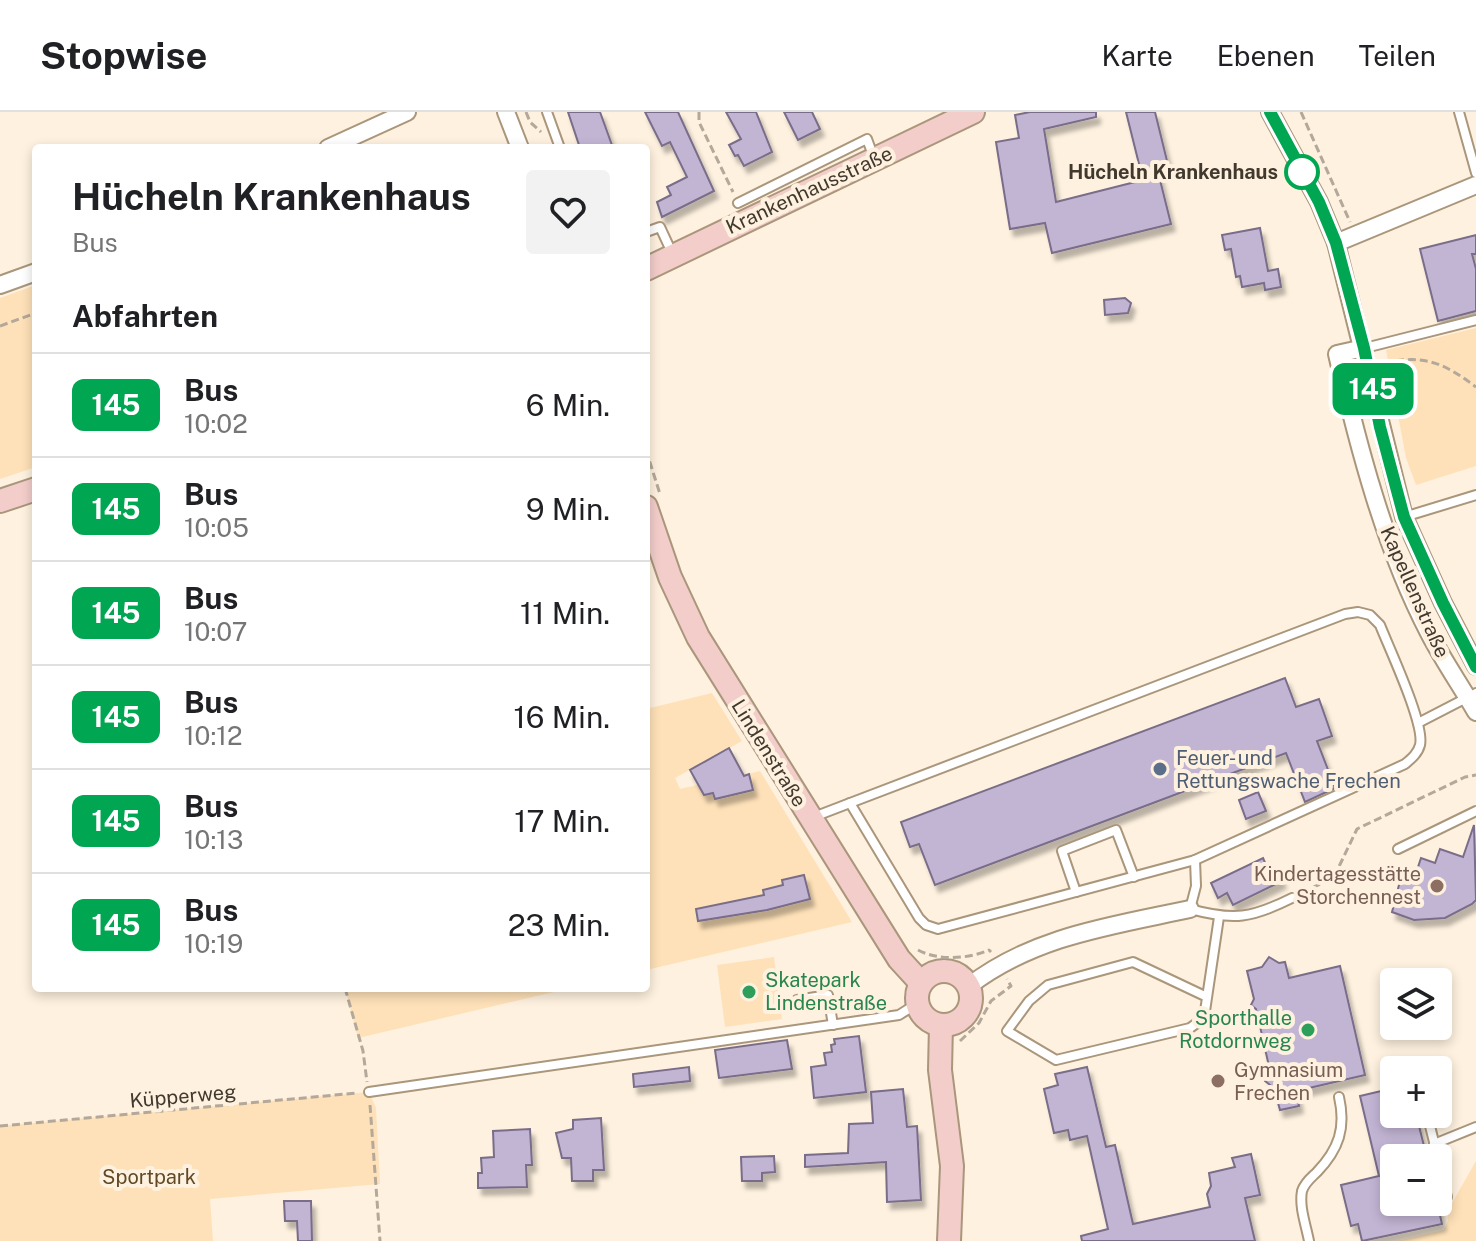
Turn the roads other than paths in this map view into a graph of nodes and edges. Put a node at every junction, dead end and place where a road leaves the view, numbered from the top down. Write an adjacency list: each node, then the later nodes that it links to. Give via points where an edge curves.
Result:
1 (407, 112): 7 (street)
2 (506, 112): 8 (street)
3 (547, 112): 9 (lane)
4 (973, 112): 10 (street, Krankenhausstraße)
5 (1270, 112): 15 (street, Kapellenstraße)
6 (1459, 112): 11 (lane)
7 (337, 144)
8 (518, 144)
9 (559, 144)
10 (874, 159): 13 (lane, via 867,139); 16 (street, Krankenhausstraße)
11 (1476, 173)
12 (1476, 185): 15 (street)
13 (738, 203)
14 (650, 231): 16 (lane, via 660,227)
15 (1336, 243): 21 (street, Kapellenstraße)
16 (673, 256): 17 (street, Krankenhausstraße)
17 (650, 267)
18 (32, 273): 19 (street)
19 (0, 285)
20 (1476, 320): 21 (lane)
21 (1364, 348): 26 (street, Kapellenstraße); 28 (street, Kapellenstraße, via 1337,354 1355,434 1428,632)
22 (32, 490): 24 (street)
23 (1476, 495): 26 (lane)
24 (0, 501)
25 (655, 507): 32 (street, Lindenstraße, via 670,577 698,637)
26 (1404, 517): 27 (street, Kapellenstraße)
27 (1476, 666)
28 (1473, 701): 29 (lane)
29 (1418, 723): 30 (lane, via 1380,625 1358,612); 34 (lane, via 1421,742 1405,764)
30 (850, 803): 32 (lane); 36 (lane, via 926,925 950,927)
31 (1476, 811): 33 (lane)
32 (811, 819): 41 (street, Lindenstraße)
33 (1398, 849)
34 (1195, 860): 35 (lane); 38 (lane)
35 (1134, 877): 36 (lane); 36 (lane, via 1116,830 1062,851)
36 (1076, 892)
37 (1292, 898): 39 (lane, via 1261,914)
38 (1190, 909): 39 (lane); 40 (street, via 1052,941 998,965)
39 (1219, 917): 42 (lane)
40 (969, 986): 41 (street, via 955,973 942,970 930,975); 45 (street, via 967,1013)
41 (919, 993): 44 (lane, via 899,1015); 45 (street, Lindenstraße, via 929,1020)
42 (1207, 997): 42 (lane, via 1133,962 1048,985 1007,1031 1056,1060 1190,1028 1204,1018)
43 (797, 1000): 44 (lane, via 828,995)
44 (833, 1025): 46 (lane)
45 (941, 1033): 51 (street, via 940,1070 952,1166)
46 (369, 1092)
47 (1339, 1097): 52 (lane, via 1343,1115 1338,1145 1302,1193)
48 (1476, 1127): 50 (lane)
49 (1430, 1128): 50 (lane)
50 (1434, 1144)
51 (949, 1241)
52 (1309, 1241)

